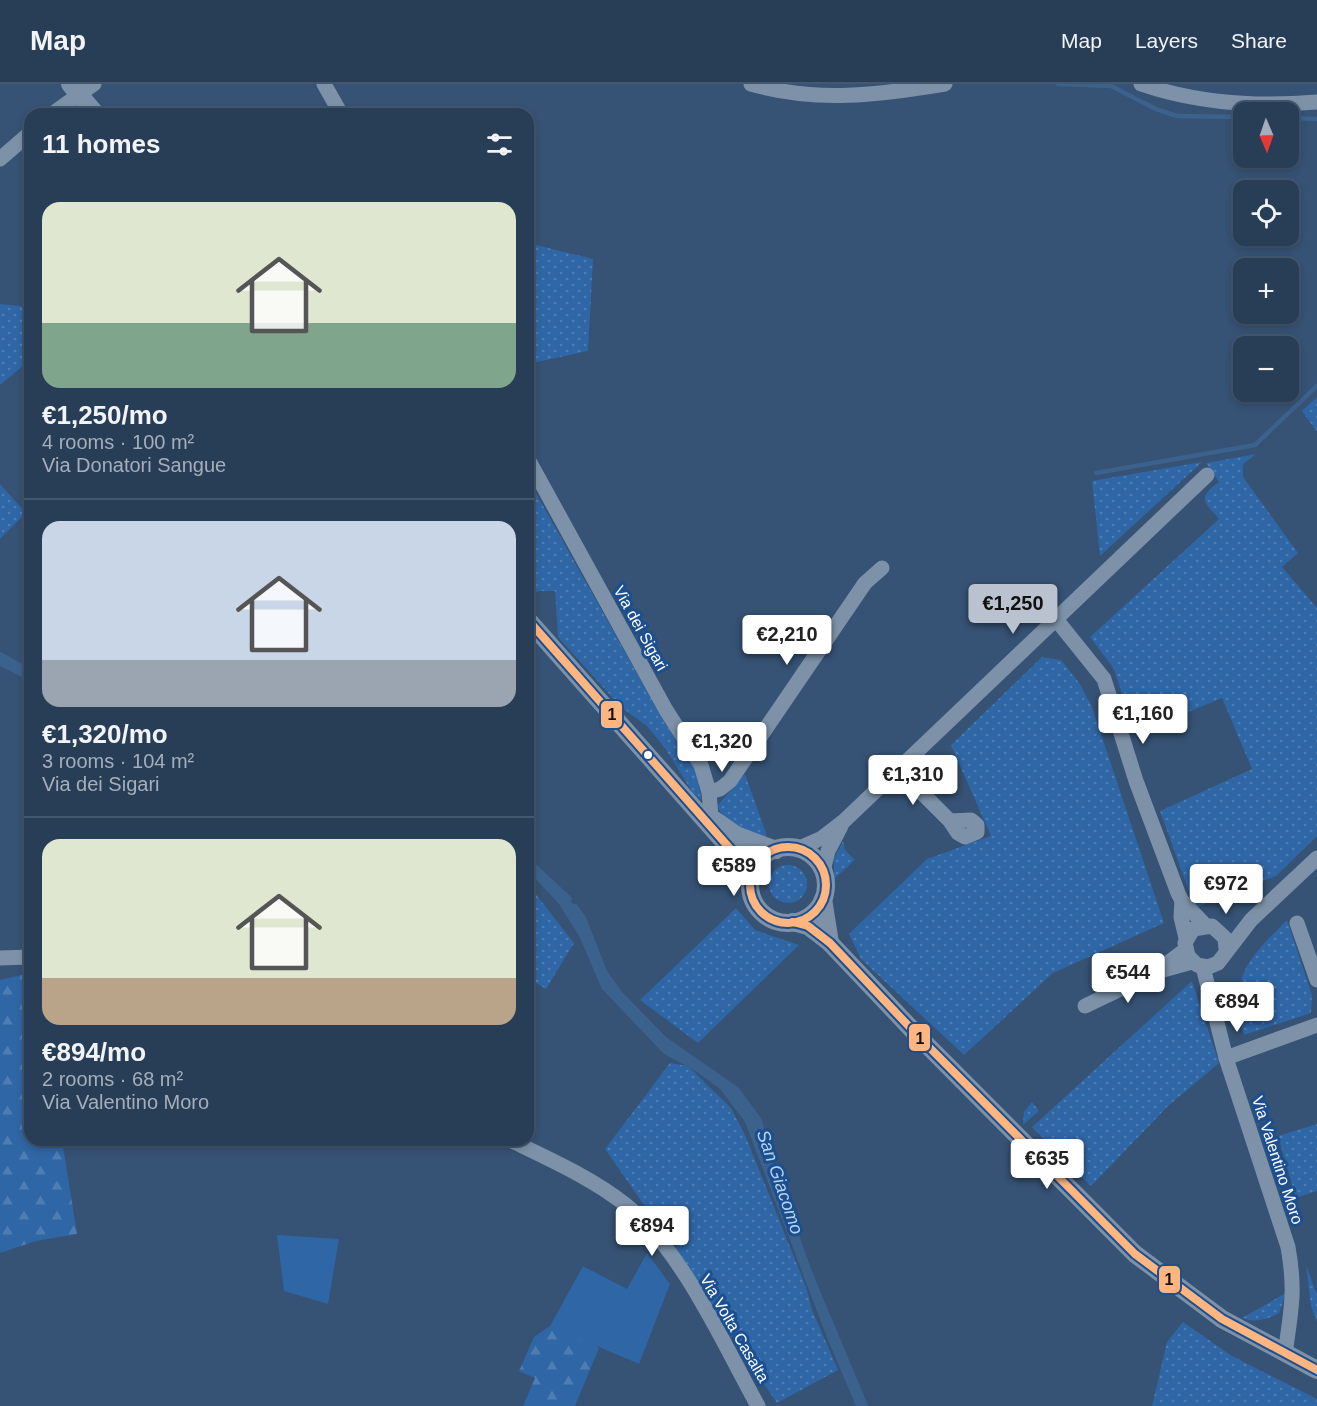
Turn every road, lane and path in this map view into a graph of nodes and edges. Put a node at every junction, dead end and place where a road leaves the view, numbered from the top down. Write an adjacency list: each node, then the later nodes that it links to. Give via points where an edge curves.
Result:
1 (94, 84): 6 (street)
2 (324, 84): 10 (street)
3 (751, 84): 4 (street, via 820,97)
4 (945, 84)
5 (1141, 84): 7 (street, via 1201,99)
6 (74, 89): 8 (street); 9 (street)
7 (1317, 102)
8 (57, 108)
9 (91, 108)
10 (338, 108)
11 (24, 138): 12 (street)
12 (0, 159)
13 (534, 470): 19 (street, Via dei Sigari, via 666,710 701,765)
14 (1207, 475): 16 (street)
15 (882, 568): 19 (street, via 865,583 730,781)
16 (1055, 618): 18 (street); 30 (street, Via Valentino Moro, via 1104,679 1136,782)
17 (534, 627): 20 (street)
18 (898, 769): 22 (street); 23 (street)
19 (709, 792): 21 (street, Via dei Sigari)
20 (680, 794): 21 (street); 28 (street, via 741,861)
21 (711, 817): 25 (street, via 736,835)
22 (950, 820)
23 (844, 821): 24 (street); 27 (street, via 828,851)
24 (797, 849): 25 (street); 27 (street, via 813,857)
25 (776, 850): 28 (street, via 758,862)
26 (1317, 858): 31 (street)
27 (823, 871): 29 (street)
28 (751, 879): 32 (street, via 757,907 776,921)
29 (823, 899): 32 (street, via 814,912); 35 (street)
30 (1182, 901): 34 (street, Via Valentino Moro); 37 (street, Via Valentino Moro, via 1181,917)
31 (1251, 920): 34 (street); 36 (street)
32 (793, 922): 35 (street, via 808,926)
33 (1297, 923): 40 (street)
34 (1212, 927): 36 (street, Via Valentino Moro, via 1225,938); 37 (street, via 1193,929)
35 (830, 943): 45 (street, via 1135,1254 1222,1319)
36 (1226, 949): 37 (street)
37 (1197, 956): 41 (street); 43 (street, Via Valentino Moro, via 1217,1015)
38 (24, 957): 39 (street)
39 (0, 958)
40 (1317, 980)
41 (1084, 1006)
42 (1317, 1025): 43 (street)
43 (1226, 1058): 45 (street, Via Valentino Moro, via 1288,1247 1294,1306)
44 (521, 1146): 47 (street, Via Volta Casalta, via 626,1204 650,1228 688,1281)
45 (1285, 1354): 46 (street)
46 (1317, 1370)
47 (758, 1406)

